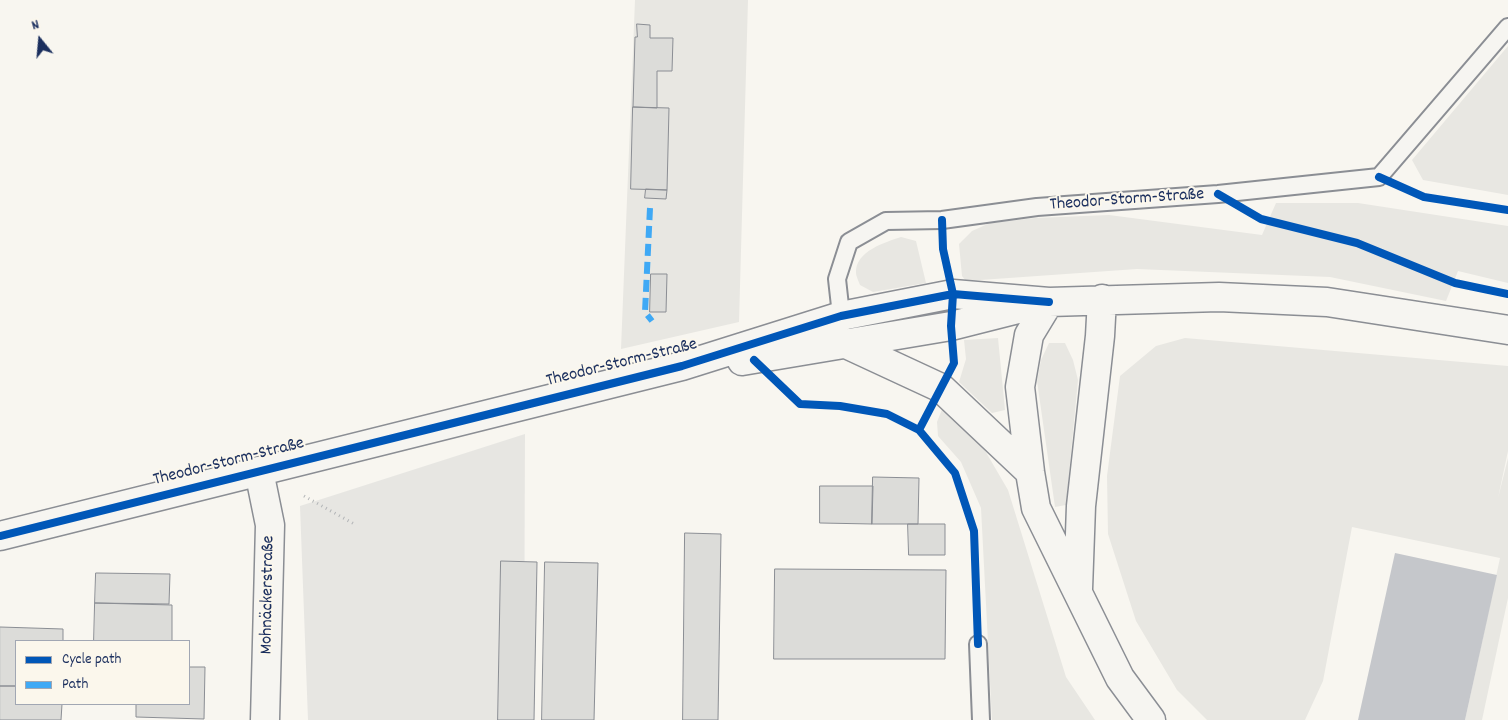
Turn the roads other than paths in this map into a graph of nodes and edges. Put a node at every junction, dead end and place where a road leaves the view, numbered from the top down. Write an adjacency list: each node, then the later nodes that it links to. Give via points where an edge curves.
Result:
1 (1508, 27): 4 (lane, Theodor-Storm-Straße, via 1379,176 1218,194 1037,207 942,220 886,221 849,242 836,280)
2 (1102, 300): 3 (street, Theodor-Storm-Straße); 5 (street, Theodor-Storm-Straße, via 1219,297 1327,302); 11 (street, via 1081,506)
3 (1049, 302): 4 (street, Theodor-Storm-Straße, via 952,294); 6 (street, Theodor-Storm-Straße, via 951,326); 9 (street, via 1029,335 1020,387)
4 (841, 316): 6 (lane); 7 (street, Theodor-Storm-Straße)
5 (1508, 330)
6 (844, 343): 7 (street, Theodor-Storm-Straße, via 754,360); 9 (street, via 941,388)
7 (682, 366): 8 (street, Theodor-Storm-Straße)
8 (260, 471): 10 (street, Theodor-Storm-Straße); 13 (street, Mohnäckerstraße, via 270,525)
9 (1030, 472): 11 (street, via 1036,508)
10 (0, 536)
11 (1077, 592): 15 (street, via 1120,678)
12 (978, 644): 14 (lane)
13 (266, 720)
14 (981, 720)
15 (1151, 720)

